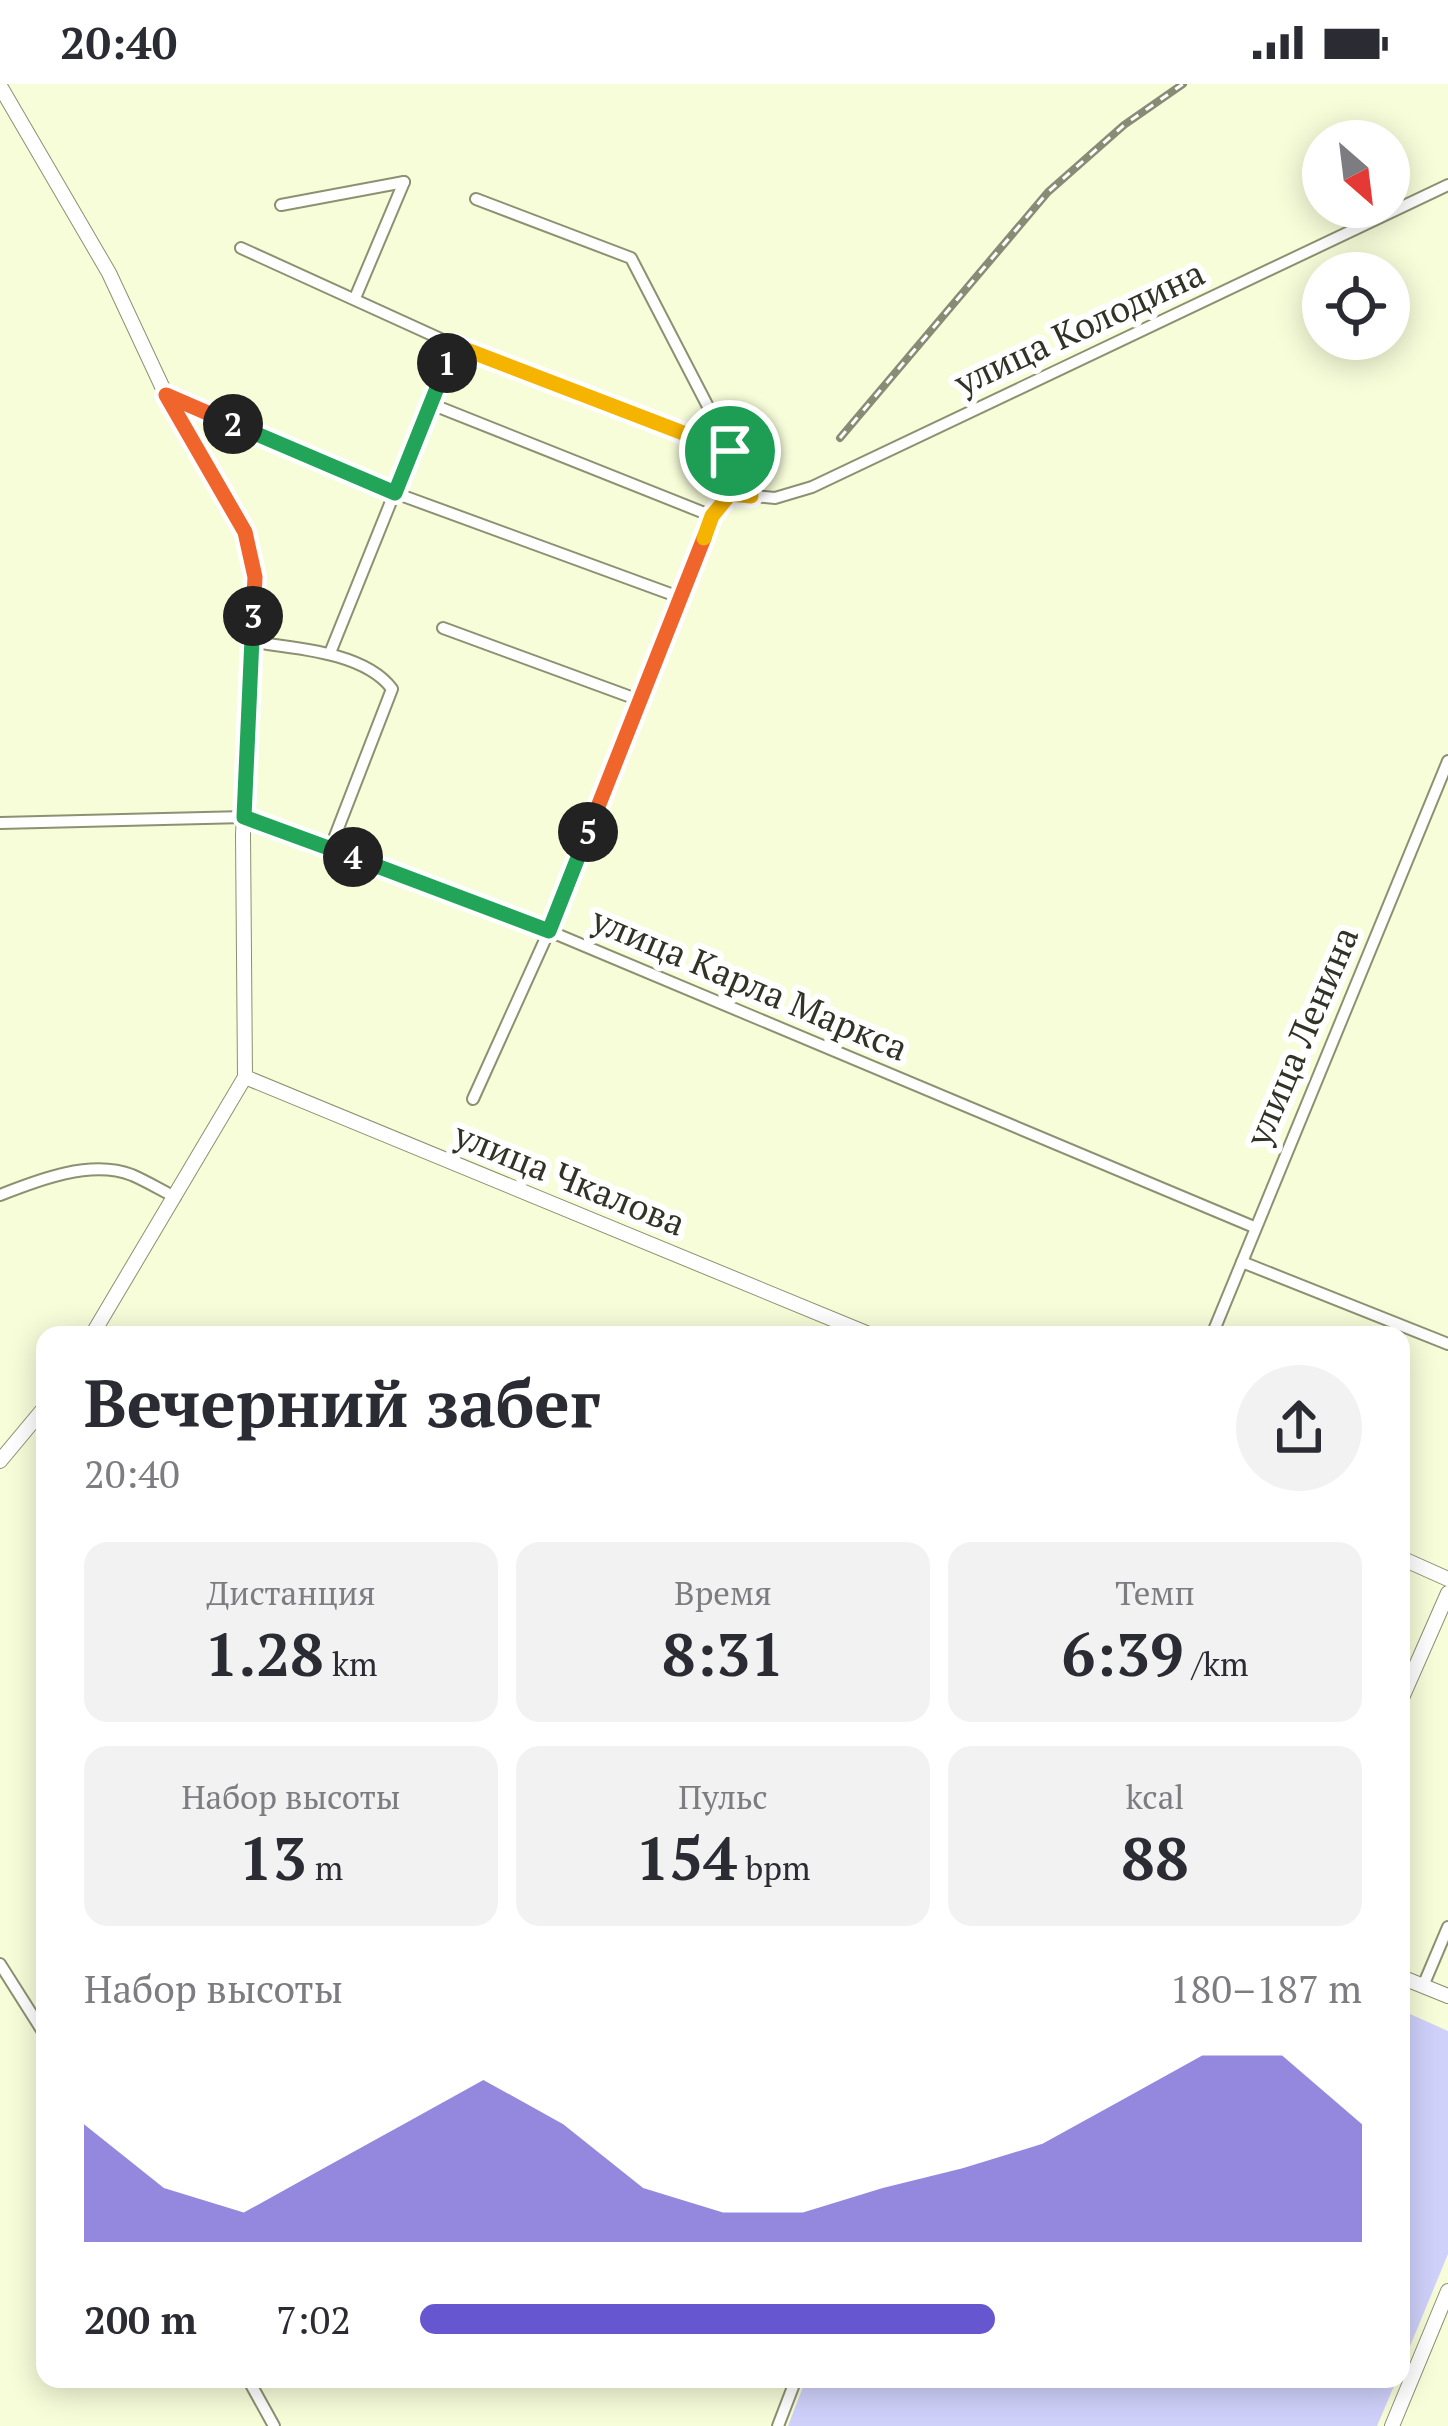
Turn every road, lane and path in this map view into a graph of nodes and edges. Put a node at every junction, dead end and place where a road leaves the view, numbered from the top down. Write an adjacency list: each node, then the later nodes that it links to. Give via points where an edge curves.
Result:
1 (0, 86): 8 (street, via 109,273)
2 (1448, 185): 12 (street, улица Колодина, via 812,487)
3 (476, 199): 10 (street, via 631,258)
4 (281, 206): 6 (street, via 404,182)
5 (242, 248): 6 (street)
6 (355, 298): 7 (street)
7 (454, 345): 9 (street); 10 (street)
8 (166, 395): 11 (street); 16 (street, via 245,532 255,577)
9 (431, 404): 11 (street); 13 (street)
10 (730, 451): 12 (street)
11 (395, 493): 14 (street); 17 (street)
12 (751, 496): 13 (street, улица Колодина, via 730,494)
13 (712, 516): 14 (street)
14 (679, 597): 18 (street)
15 (443, 628): 18 (street)
16 (252, 642): 17 (street); 20 (street)
17 (330, 653): 22 (street, via 392,689)
18 (639, 700): 23 (street)
19 (1448, 761): 28 (street, улица Ленина)
20 (244, 817): 21 (street, улица Карла Маркса); 22 (street, улица Карла Маркса); 24 (street)
21 (0, 823)
22 (330, 848): 23 (street, улица Карла Маркса)
23 (549, 931): 25 (street); 28 (street, улица Карла Маркса)
24 (245, 1077): 27 (street); 31 (street, улица Чкалова)
25 (473, 1099)
26 (0, 1195): 27 (street, via 48,1176 92,1172 127,1173)
27 (175, 1197): 30 (street)
28 (1254, 1227): 29 (street, улица Ленина)
29 (1242, 1262): 32 (street, улица Ленина); 33 (street)
30 (97, 1326)
31 (850, 1326)
32 (1216, 1326)
33 (1403, 1326)
34 (1410, 1329): 35 (street)
35 (1448, 1344)
36 (36, 1419): 37 (street)
37 (0, 1461)
38 (1410, 1562): 39 (street)
39 (1448, 1579)
40 (1448, 1593): 41 (street)
41 (1410, 1680)
42 (1448, 1927): 45 (street)
43 (0, 1964): 47 (street)
44 (1410, 1981): 45 (street)
45 (1423, 1986): 46 (street)
46 (1448, 1996)
47 (36, 2021)
48 (1448, 2291): 49 (street)
49 (1410, 2383)
50 (253, 2388): 53 (street)
51 (793, 2388): 54 (street)
52 (1408, 2388): 55 (street)
53 (274, 2426)
54 (778, 2426)
55 (1392, 2426)

